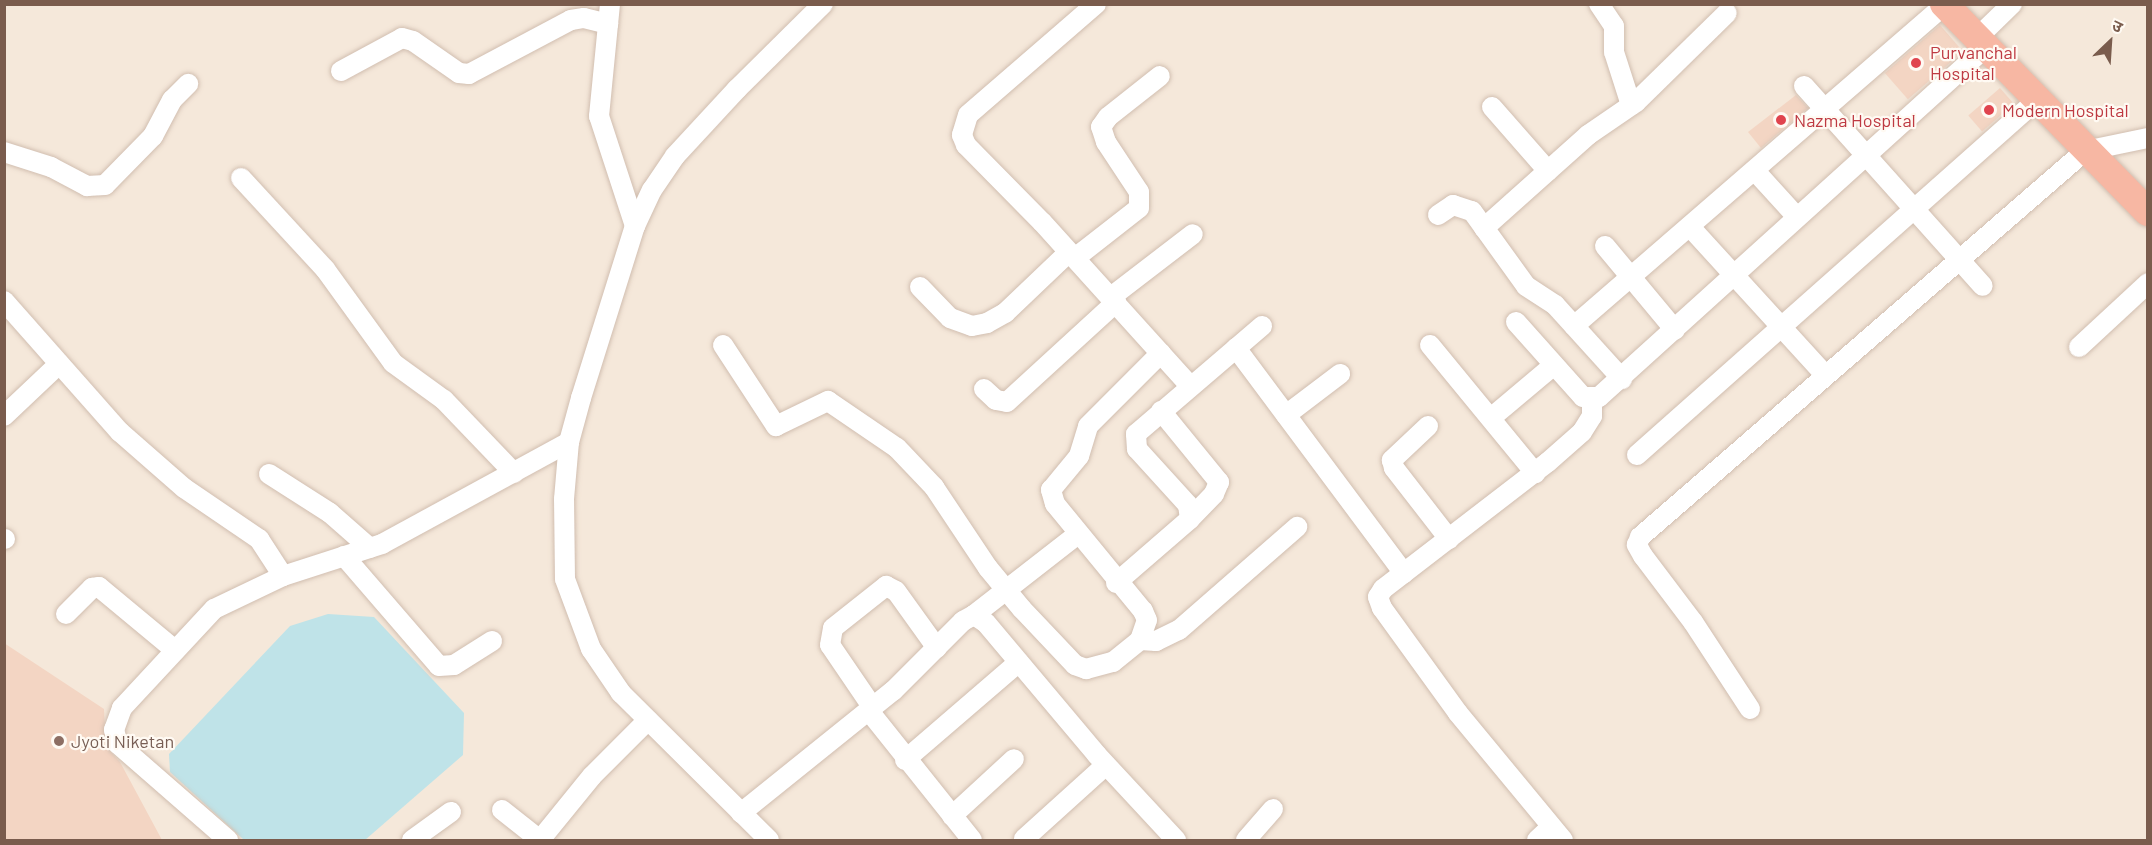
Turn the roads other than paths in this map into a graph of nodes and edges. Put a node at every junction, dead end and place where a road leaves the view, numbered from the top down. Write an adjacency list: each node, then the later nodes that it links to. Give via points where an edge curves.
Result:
1 (822, 4): 28 (street, via 675,156 652,190)
2 (1096, 4): 33 (street, via 968,116 962,126 966,145)
3 (1599, 4): 14 (street, via 1614,26 1614,52)
4 (2012, 4): 8 (street)
5 (1944, 5): 8 (highway); 16 (street)
6 (1727, 13): 14 (street)
7 (609, 14): 9 (street, via 571,20 469,74 459,73 413,41 402,38); 28 (street, via 599,116)
8 (1981, 43): 13 (highway); 20 (street)
9 (341, 71)
10 (1160, 76): 33 (street, via 1108,117 1101,128 1139,192 1139,208)
11 (188, 84): 19 (street, via 172,100 153,136 105,185 87,186 51,168)
12 (1804, 86): 16 (street)
13 (2037, 100): 18 (highway); 24 (street)
14 (1631, 105): 21 (street, via 1588,135)
15 (1492, 107): 21 (street)
16 (1826, 111): 20 (street); 22 (street)
17 (2148, 138): 18 (street)
18 (2085, 151): 25 (highway); 34 (street)
19 (4, 152)
20 (1864, 154): 24 (street); 27 (street)
21 (1548, 171): 29 (street)
22 (1756, 172): 27 (street); 30 (street)
23 (242, 178): 67 (street, via 325,269 393,363 444,400)
24 (1913, 209): 34 (street); 45 (street)
25 (2148, 212)
26 (1438, 215): 29 (street, via 1460,204)
27 (1797, 217): 35 (street)
28 (635, 226): 65 (street)
29 (1484, 228): 44 (street, via 1526,286 1555,305)
30 (1691, 228): 35 (street); 36 (street)
31 (1193, 234): 40 (street)
32 (1605, 246): 36 (street)
33 (1072, 255): 39 (street, via 1005,313 980,324 960,324 950,318); 40 (street)
34 (1958, 258): 38 (street); 55 (street)
35 (1734, 275): 45 (street); 46 (street)
36 (1632, 278): 44 (street); 46 (street)
37 (2148, 283): 49 (street)
38 (1983, 285)
39 (920, 287)
40 (1113, 299): 51 (street); 58 (street, via 1008,402 996,400)
41 (4, 301): 52 (street)
42 (1515, 322): 53 (street)
43 (1262, 326): 50 (street)
44 (1574, 326): 56 (street)
45 (1780, 327): 55 (street); 66 (street)
46 (1675, 330): 56 (street)
47 (723, 345): 79 (street, via 776,426 828,401 897,448 934,487)
48 (1430, 345): 63 (street)
49 (2079, 347)
50 (1236, 348): 57 (street); 61 (street)
51 (1161, 353): 57 (street); 72 (street, via 1088,426 1079,456 1055,481 1051,490 1055,504)
52 (59, 364): 62 (street); 77 (street, via 89,401 150,459 184,488 260,539)
53 (1554, 365): 59 (street, via 1582,397); 63 (street)
54 (1341, 374): 61 (street)
55 (1825, 375): 87 (street, via 1638,540 1642,556 1693,622)
56 (1622, 379): 59 (street)
57 (1190, 386): 60 (street)
58 (984, 389)
59 (1593, 400): 68 (street, via 1592,416 1582,432)
60 (1161, 411): 70 (street, via 1141,429 1135,441 1137,449 1188,505); 70 (street, via 1218,482 1214,495)
61 (1286, 415): 76 (street)
62 (4, 416)
63 (1491, 418): 68 (street)
64 (1428, 426): 73 (street, via 1392,460 1394,468)
65 (569, 442): 67 (street); 89 (street, via 564,499 565,579 591,649 621,693)
66 (1637, 455)
67 (514, 472): 74 (street)
68 (1535, 473): 73 (street)
69 (269, 474): 74 (street, via 330,513)
70 (1190, 519): 78 (street)
71 (1297, 527): 82 (street, via 1179,630 1156,641)
72 (1078, 534): 78 (street); 79 (street)
73 (1449, 539): 76 (street)
74 (370, 548): 75 (street)
75 (344, 556): 77 (street); 83 (street, via 438,666 454,665)
76 (1404, 573): 98 (street, via 1379,593 1382,608)
77 (283, 576): 85 (street, via 214,609)
78 (1116, 583): 82 (street, via 1147,620)
79 (1006, 589): 81 (street); 82 (street, via 1062,652 1086,669 1113,662)
80 (66, 614): 85 (street, via 92,588 99,587)
81 (974, 615): 84 (street); 86 (street)
82 (1140, 640)
83 (492, 641)
84 (936, 648): 88 (street); 88 (street, via 896,591 886,586 833,628 830,645)
85 (175, 650): 100 (street, via 122,708 114,730 118,744)
86 (1020, 662): 91 (street); 92 (street)
87 (1750, 709)
88 (871, 710): 91 (street); 96 (street)
89 (648, 720): 96 (street); 102 (street, via 592,776)
90 (1014, 759): 97 (street)
91 (905, 760): 97 (street)
92 (1106, 765): 99 (street); 105 (street)
93 (1274, 809): 106 (street)
94 (502, 810): 102 (street)
95 (451, 812): 101 (street)
96 (741, 813): 103 (street)
97 (952, 816): 104 (street)
98 (1550, 836)
99 (1024, 839)
100 (228, 840)
101 (411, 840)
102 (540, 840)
103 (769, 840)
104 (972, 840)
105 (1176, 840)
106 (1246, 840)

